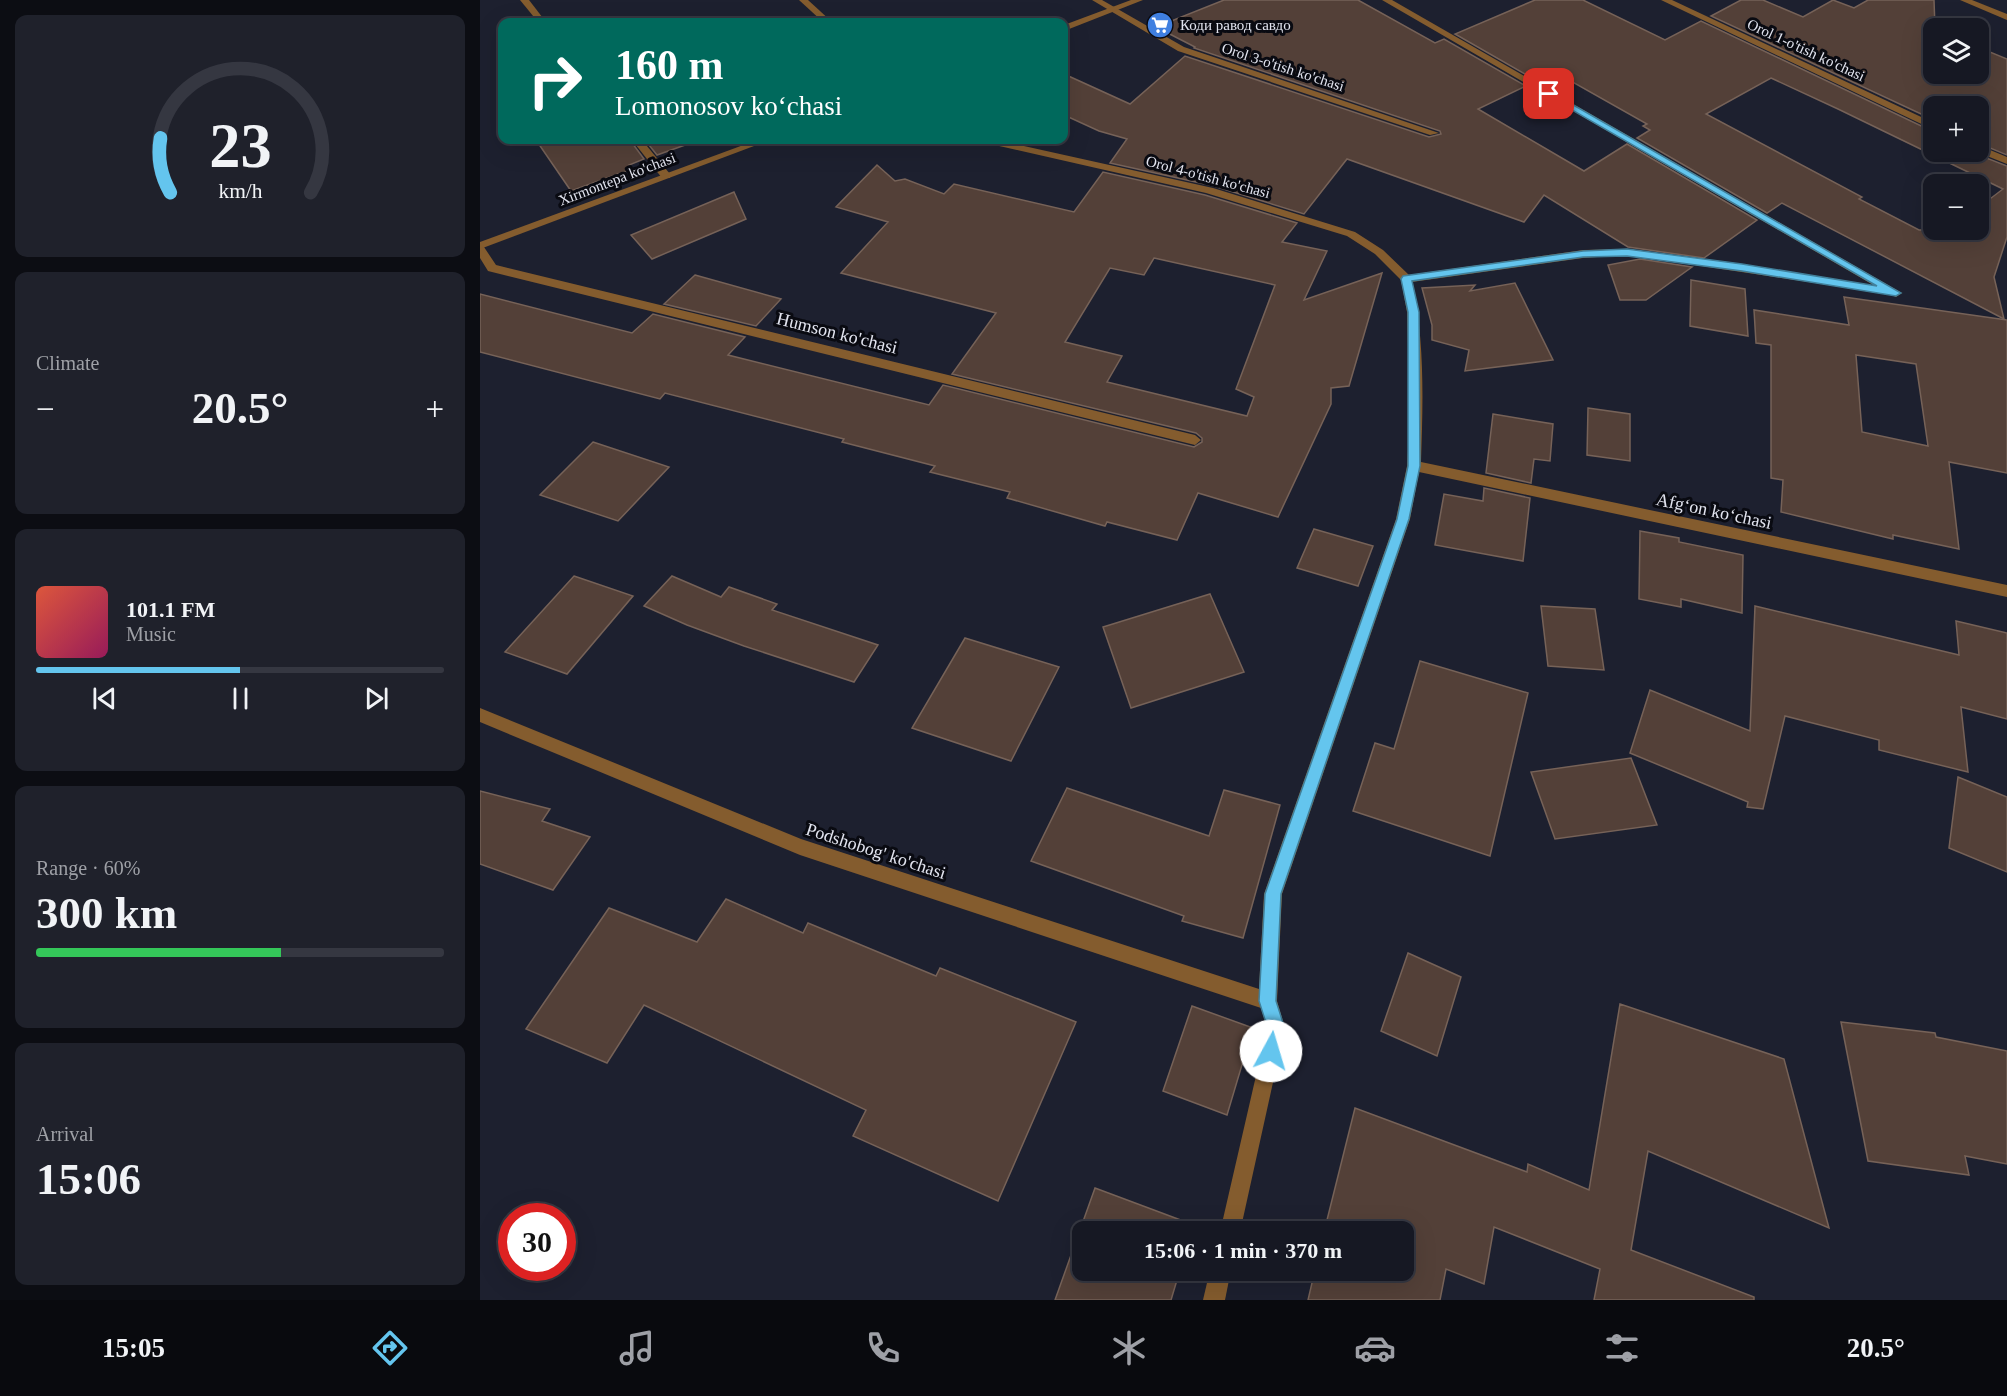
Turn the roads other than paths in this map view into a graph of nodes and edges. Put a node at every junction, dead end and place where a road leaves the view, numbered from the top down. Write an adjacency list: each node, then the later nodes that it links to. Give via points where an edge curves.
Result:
1 (524, 0): 10 (street)
2 (803, 0): 11 (street)
3 (1096, 0): 8 (street, Orol 3-o'tish ko'chasi)
4 (1139, 0): 8 (street)
5 (1386, 0): 22 (street, via 1896,293 1627,252 1583,254)
6 (1665, 0): 13 (street, Orol 1-o'tish ko'chasi)
7 (1964, 0): 9 (street)
8 (1111, 10): 12 (street); 14 (street, Orol 3-o'tish ko'chasi, via 1181,49)
9 (2007, 17)
10 (539, 18)
11 (823, 18)
12 (1068, 26)
13 (1923, 121)
14 (1434, 132)
15 (640, 144): 20 (street)
16 (754, 144): 20 (street, Xirmontepa ko'chasi)
17 (1004, 144): 22 (street, Orol 4-o'tish ko'chasi, via 1209,190 1351,234 1379,252)
18 (1989, 153): 19 (street)
19 (2007, 161)
20 (666, 176): 21 (street, Xirmontepa ko'chasi)
21 (480, 247): 23 (street, Humson ko'chasi, via 492,268)
22 (1406, 279): 24 (street, via 1413,312)
23 (1195, 440)
24 (1414, 466): 25 (street, Afgʻon koʻchasi); 27 (street, via 1403,519 1273,894)
25 (2007, 591)
26 (480, 715): 27 (street, Podshobog' ko'chasi, via 800,847)
27 (1268, 1001): 28 (street, via 1276,1029)
28 (1232, 1221)
29 (1218, 1281): 30 (street)
30 (1214, 1300)

